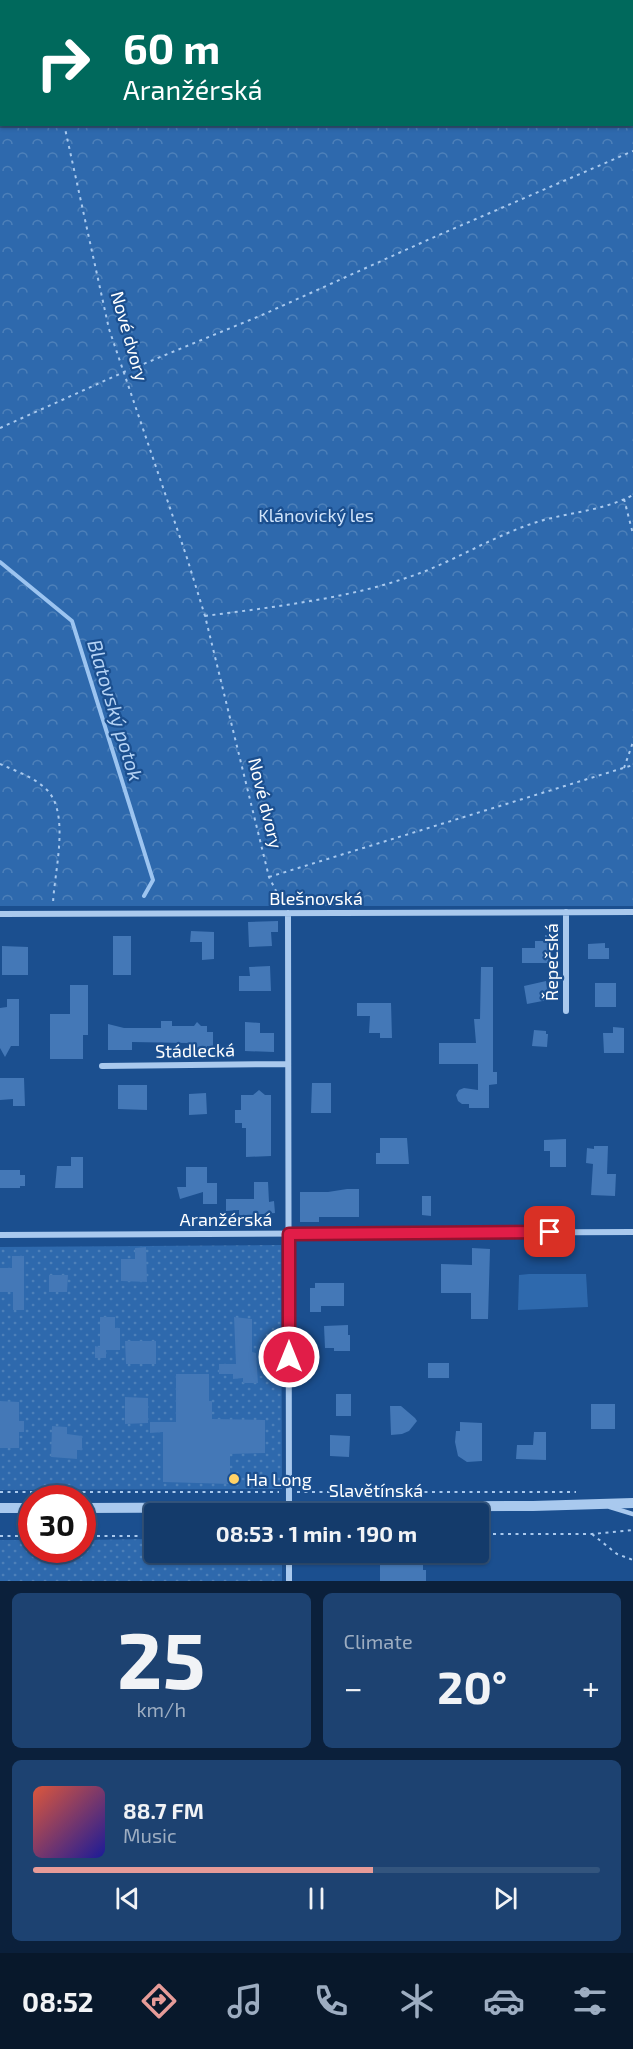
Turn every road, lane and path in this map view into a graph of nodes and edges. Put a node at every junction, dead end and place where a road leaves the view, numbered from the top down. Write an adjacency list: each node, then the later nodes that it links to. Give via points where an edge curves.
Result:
1 (64, 126): 3 (path, Nové dvory, via 109,329)
2 (633, 151): 3 (path)
3 (124, 372): 4 (path); 8 (path, Nové dvory)
4 (0, 428)
5 (633, 495): 6 (path)
6 (624, 500): 7 (path); 8 (path, via 537,522 428,570 374,588)
7 (633, 534)
8 (205, 616): 13 (path, Nové dvory)
9 (633, 742): 12 (path)
10 (0, 764): 18 (path, via 49,792 58,812 60,836)
11 (633, 765): 12 (path)
12 (624, 768): 13 (path)
13 (269, 877): 16 (path, Nové dvory)
14 (566, 912): 15 (street, Blešnovská); 16 (street, Blešnovská); 19 (street, Řepečská)
15 (633, 912)
16 (288, 913): 18 (street, Blešnovská); 20 (street)
17 (0, 914): 18 (street, Blešnovská)
18 (52, 914)
19 (566, 1011)
20 (288, 1064): 21 (street, Stádlecká); 23 (street)
21 (102, 1066)
22 (633, 1232): 23 (street, Aranžérská)
23 (289, 1234): 24 (street, Aranžérská); 26 (street)
24 (0, 1235)
25 (0, 1492): 26 (path)
26 (289, 1492): 27 (path); 28 (street)
27 (586, 1492)
28 (289, 1503)
29 (633, 1503): 30 (street, Slavětínská)
30 (599, 1504): 31 (street, Slavětínská); 36 (lane)
31 (489, 1506)
32 (0, 1508): 33 (street)
33 (18, 1508)
34 (96, 1508): 35 (street, Slavětínská)
35 (144, 1509)
36 (633, 1514)
37 (633, 1530): 39 (path)
38 (489, 1534): 39 (path)
39 (592, 1534): 44 (path, via 617,1554)
40 (0, 1536): 41 (path)
41 (18, 1536)
42 (96, 1536): 43 (path)
43 (144, 1536)
44 (633, 1560)
45 (289, 1563): 46 (street)
46 (289, 1581)

